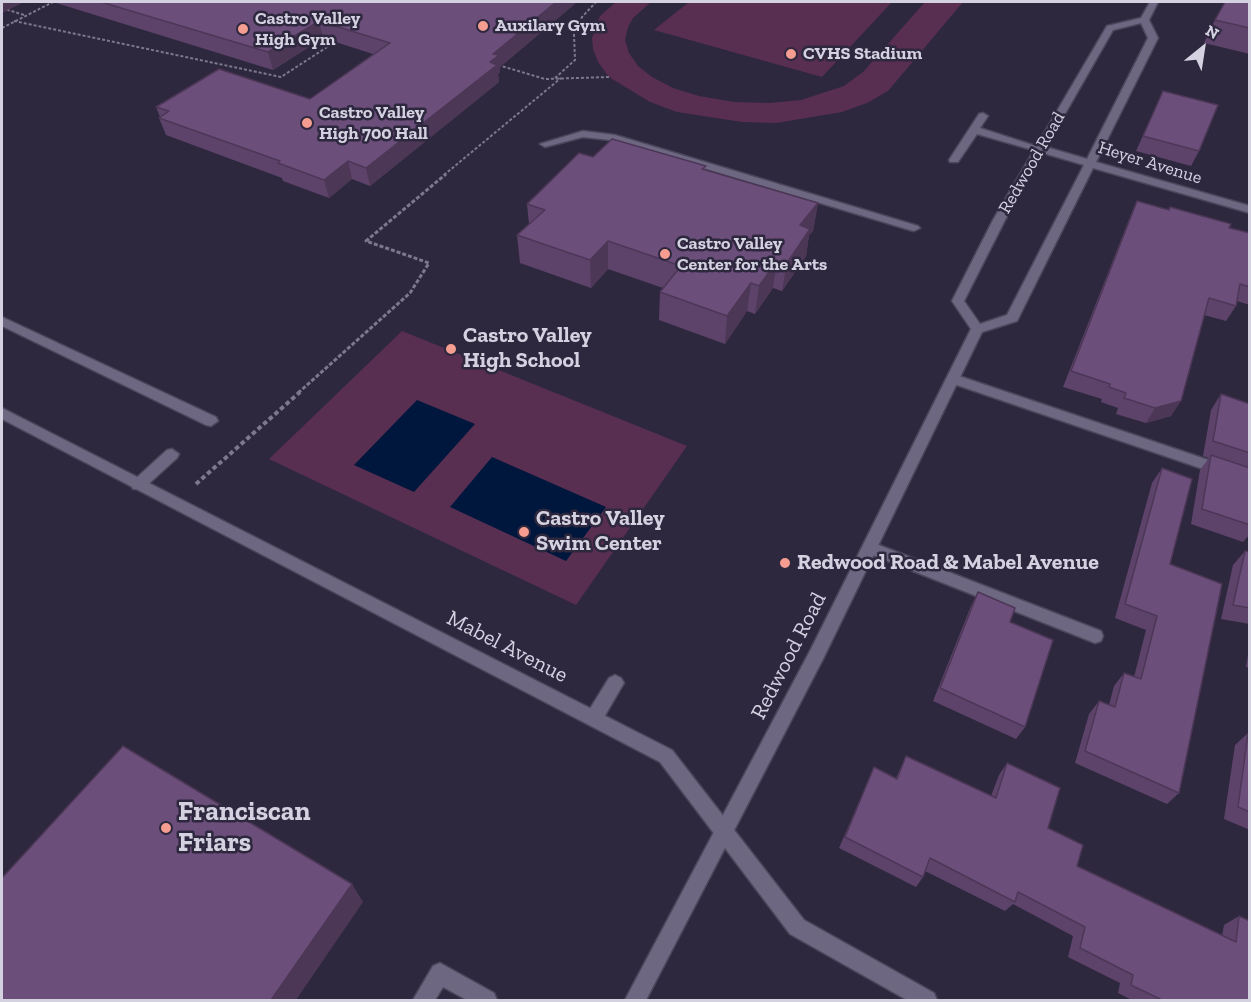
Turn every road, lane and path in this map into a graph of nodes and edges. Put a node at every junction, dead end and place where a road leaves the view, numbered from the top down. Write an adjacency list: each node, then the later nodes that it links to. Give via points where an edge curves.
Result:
1 (52, 2): 5 (path)
2 (596, 2): 12 (path, via 582,17 574,34 575,60)
3 (1154, 2): 6 (main road)
4 (2, 8): 5 (path)
5 (25, 16): 7 (path)
6 (1144, 20): 17 (main road, Redwood Road, via 1110,28); 19 (main road, via 1153,38)
7 (14, 21): 8 (path); 9 (path, via 281,77)
8 (2, 28)
9 (339, 39)
10 (490, 63): 12 (path, via 545,79)
11 (609, 77): 13 (path)
12 (555, 78): 13 (path)
13 (561, 78): 30 (path, via 366,241 429,263 410,293)
14 (983, 116): 15 (main road)
15 (975, 130): 17 (main road, Heyer Avenue); 18 (main road)
16 (545, 144): 21 (main road, via 583,134 611,137)
17 (1040, 149): 19 (main road, Heyer Avenue); 23 (main road, Redwood Road, via 958,301)
18 (954, 160)
19 (1090, 162): 20 (main road, Heyer Avenue); 23 (main road, via 1011,318)
20 (1250, 210)
21 (914, 228)
22 (2, 321): 26 (main road)
23 (977, 328): 24 (main road, Redwood Road)
24 (952, 379): 28 (main road); 31 (main road, Redwood Road)
25 (2, 413): 29 (main road, Mabel Avenue)
26 (212, 421)
27 (172, 454): 29 (main road)
28 (1250, 480)
29 (138, 485): 30 (main road, Mabel Avenue)
30 (174, 504): 34 (main road, Mabel Avenue)
31 (871, 548): 32 (main road); 35 (main road, Redwood Road)
32 (1095, 636)
33 (615, 683): 34 (main road)
34 (594, 718): 35 (main road, Mabel Avenue, via 666,756)
35 (726, 831): 38 (main road, Redwood Road); 39 (main road, Mabel Avenue, via 797,927)
36 (423, 1000): 37 (main road, via 440,973)
37 (487, 1000)
38 (635, 1000)
39 (927, 1000)

